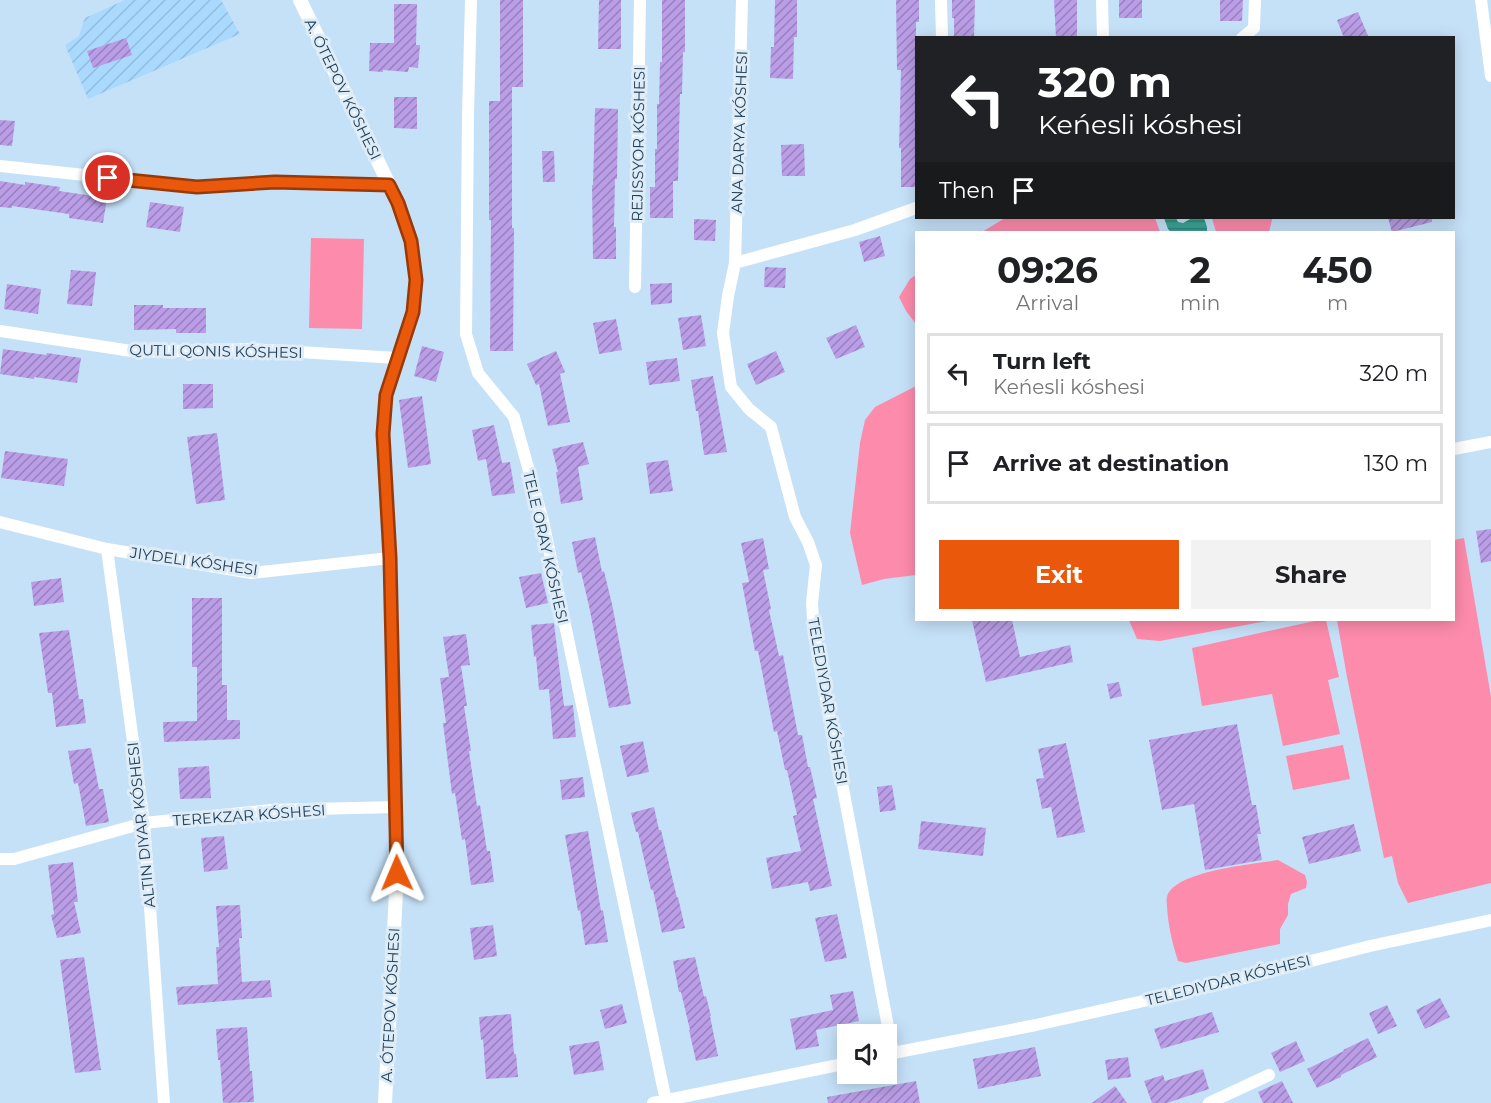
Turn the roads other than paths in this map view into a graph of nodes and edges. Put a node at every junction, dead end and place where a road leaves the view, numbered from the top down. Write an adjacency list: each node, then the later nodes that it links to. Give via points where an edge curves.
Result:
1 (300, 0): 14 (street, A. ÓTEPOV KÓSHESI)
2 (471, 0): 33 (street, TELE ORAY KÓSHESI, via 466,334 478,373 513,417 543,521)
3 (640, 0): 17 (street, REJISSYOR KÓSHESI)
4 (742, 0): 16 (street, ANA DARYA KÓSHESI)
5 (940, 0): 9 (street)
6 (1102, 0): 10 (street)
7 (1255, 0): 11 (street, via 1254,28)
8 (1481, 0): 12 (street)
9 (942, 36)
10 (1103, 36)
11 (1244, 36)
12 (1491, 75)
13 (0, 166): 14 (street, via 197,187 275,182)
14 (389, 185): 19 (street, A. ÓTEPOV KÓSHESI, via 411,241 416,280 413,312)
15 (915, 208): 16 (street, via 855,230)
16 (735, 263): 29 (street, TELEDIYDAR KÓSHESI, via 723,333 731,387 749,410 771,427 795,517 816,565 814,635)
17 (635, 287)
18 (0, 331): 19 (street, via 138,352 251,349)
19 (397, 358): 24 (street, A. ÓTEPOV KÓSHESI, via 386,395 383,434)
20 (1491, 442): 21 (street)
21 (1455, 449)
22 (0, 522): 23 (street, JIYDELI KÓSHESI)
23 (107, 549): 24 (street, JIYDELI KÓSHESI, via 252,573); 26 (street)
24 (390, 558): 25 (street, A. ÓTEPOV KÓSHESI)
25 (396, 807): 26 (street, TEREKZAR KÓSHESI, via 271,810); 35 (street, A. ÓTEPOV KÓSHESI, via 397,873)
26 (144, 823): 27 (street, TEREKZAR KÓSHESI, via 14,859); 34 (street)
27 (0, 859)
28 (1491, 920): 30 (street, TELEDIYDAR KÓSHESI, via 1224,983)
29 (885, 1024)
30 (897, 1053)
31 (837, 1065): 33 (street)
32 (1269, 1075): 36 (street)
33 (660, 1102)
34 (164, 1103)
35 (385, 1103)
36 (1209, 1103)

